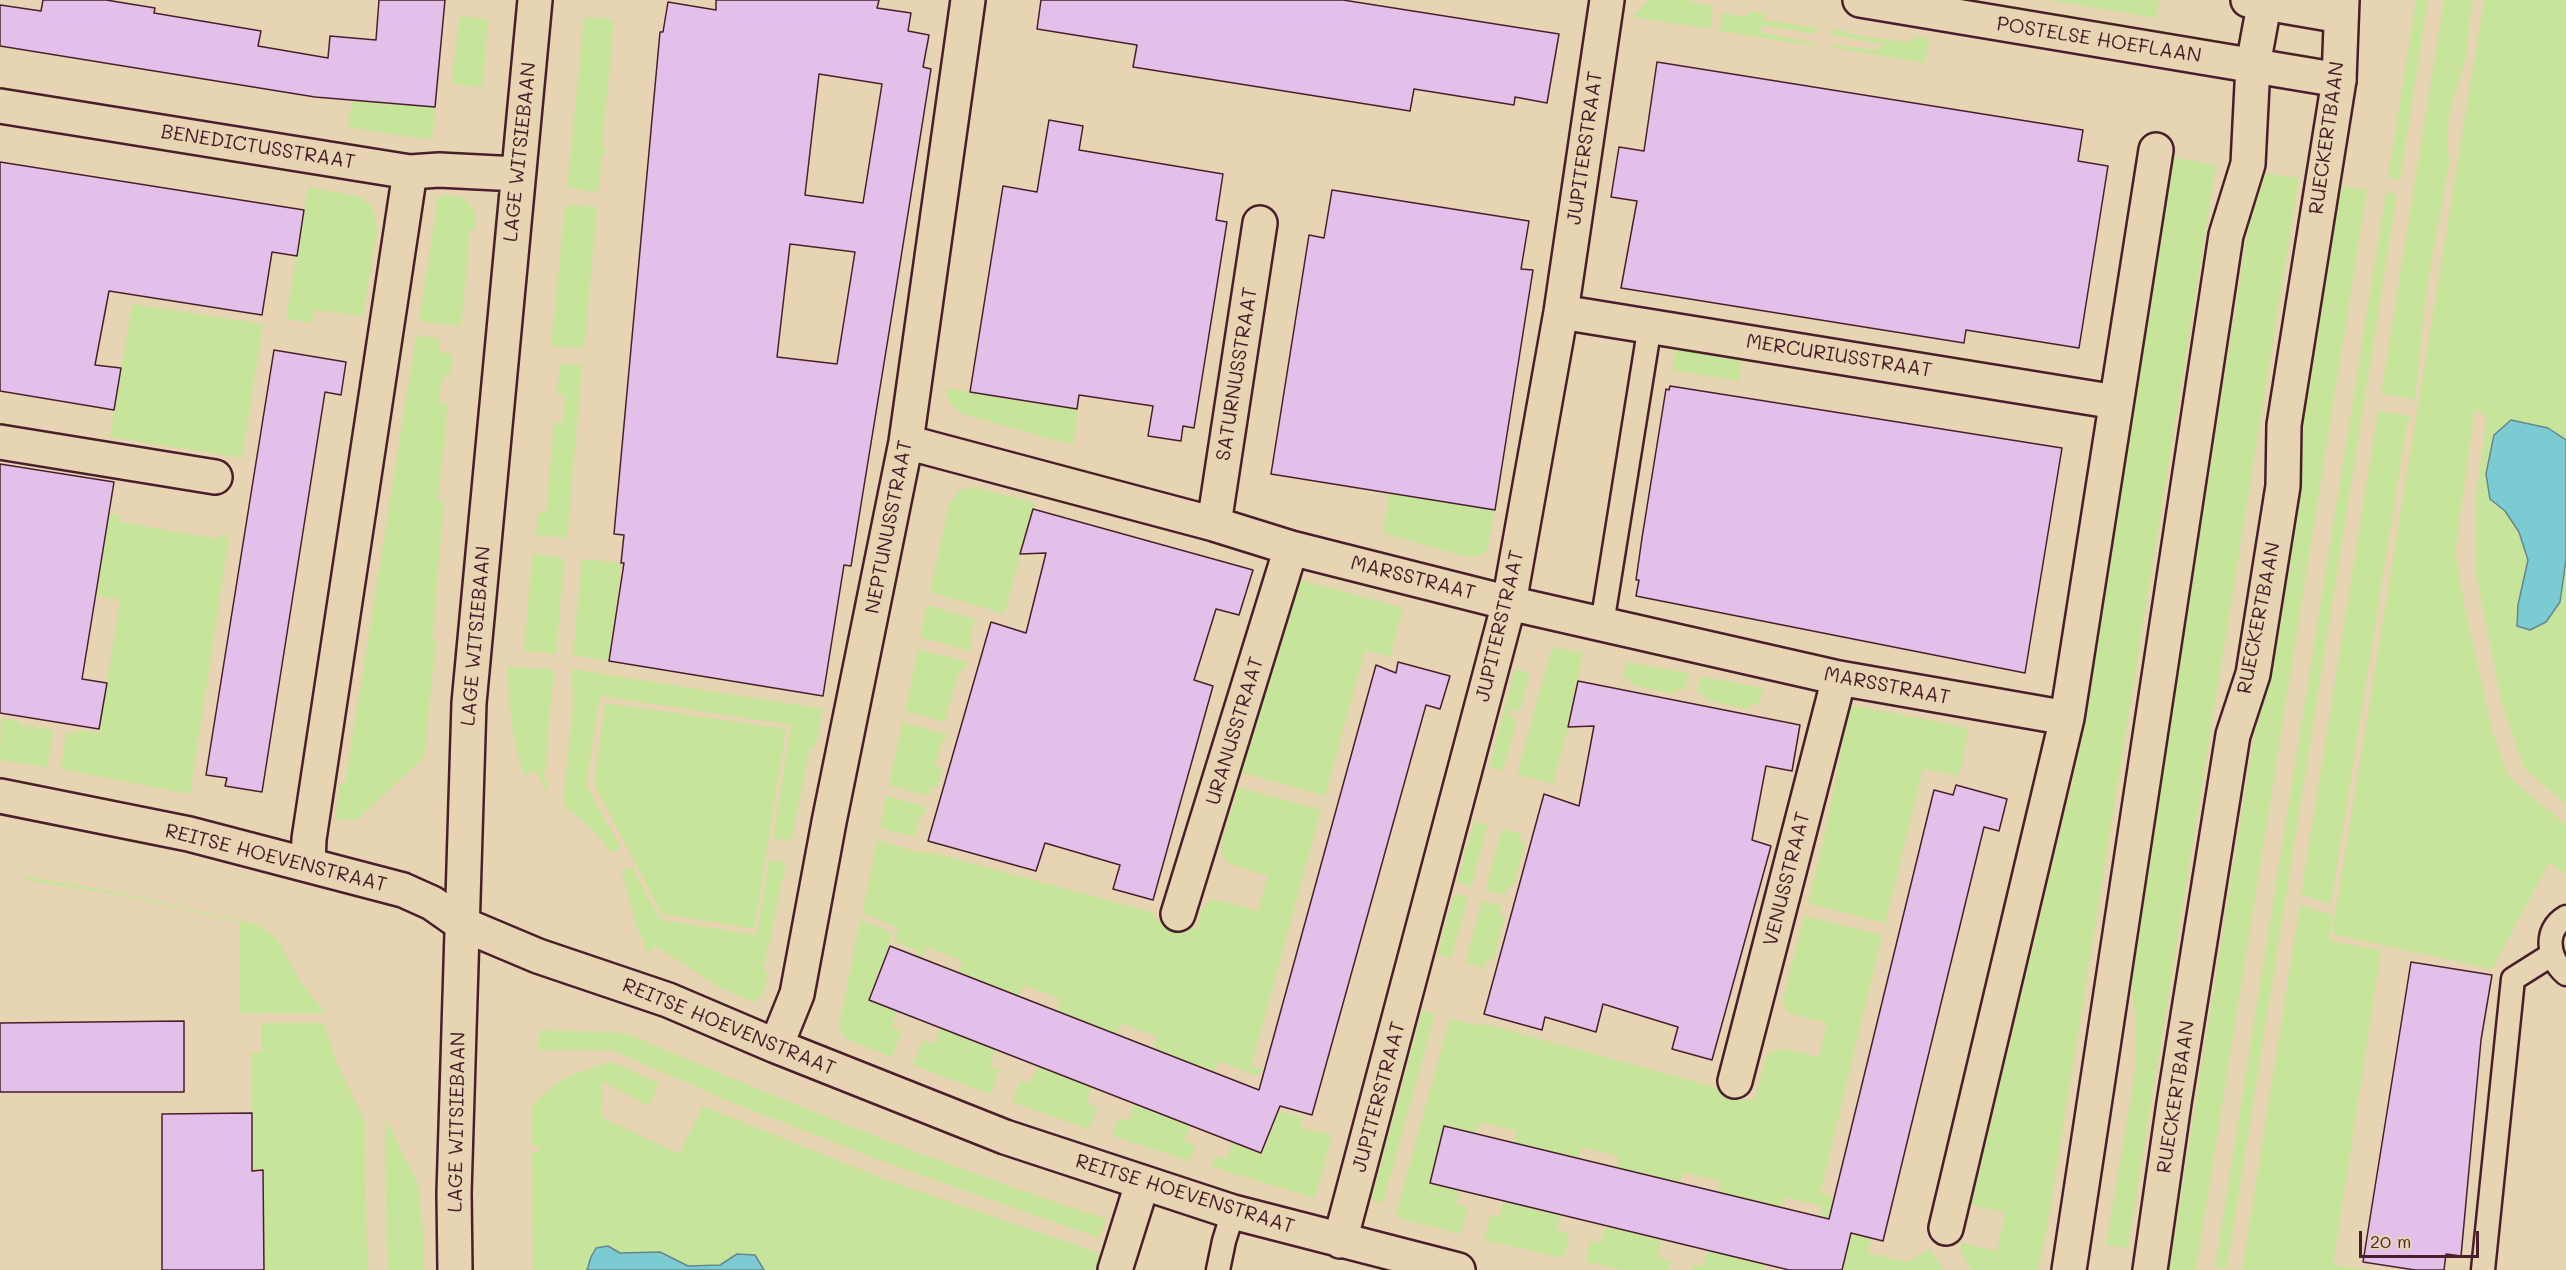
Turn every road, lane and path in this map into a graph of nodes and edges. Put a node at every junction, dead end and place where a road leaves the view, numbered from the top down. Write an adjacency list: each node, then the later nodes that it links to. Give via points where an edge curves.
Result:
1 (968, 0): 18 (street, NEPTUNUSSTRAAT)
2 (1607, 0): 14 (street, JUPITERSTRAAT)
3 (1860, 0): 7 (street, POSTELSE HOEFLAAN)
4 (2259, 1): 6 (street); 7 (street)
5 (536, 2): 12 (street, LAGE WITSIEBAAN)
6 (2342, 8): 8 (street, RUECKERTBAAN)
7 (2253, 65): 8 (street, POSTELSE HOEFLAAN); 43 (street, via 2248,164 2226,235)
8 (2339, 80): 44 (street, RUECKERTBAAN, via 2284,425 2283,486 2253,674 2232,735)
9 (0, 106): 11 (street, BENEDICTUSSTRAAT)
10 (2156, 150): 16 (street)
11 (410, 172): 12 (street, BENEDICTUSSTRAAT); 27 (street)
12 (518, 174): 30 (street, LAGE WITSIEBAAN, via 469,703)
13 (1260, 223): 20 (street, SATURNUSSTRAAT)
14 (1561, 312): 15 (street, MERCURIUSSTRAAT); 22 (street, JUPITERSTRAAT)
15 (1650, 325): 16 (street, MERCURIUSSTRAAT); 23 (lane)
16 (2116, 402): 25 (street)
17 (0, 442): 19 (street)
18 (906, 442): 20 (street, MARSSTRAAT); 33 (street, NEPTUNUSSTRAAT, via 797,994)
19 (215, 477)
20 (1214, 524): 21 (street, MARSSTRAAT)
21 (1291, 548): 22 (street, MARSSTRAAT); 28 (street, URANUSSTRAAT)
22 (1509, 603): 23 (street, MARSSTRAAT); 38 (street, JUPITERSTRAAT)
23 (1602, 624): 24 (street, MARSSTRAAT)
24 (1839, 678): 25 (street, MARSSTRAAT); 34 (street, VENUSSTRAAT)
25 (2067, 718): 37 (street)
26 (0, 796): 27 (street, REITSE HOEVENSTRAAT, via 189,834)
27 (308, 863): 30 (street, REITSE HOEVENSTRAAT, via 403,890 432,903)
28 (1178, 914)
29 (2566, 917): 31 (lane, via 2554,928)
30 (462, 924): 33 (street, REITSE HOEVENSTRAAT, via 538,956 668,1000); 39 (street, LAGE WITSIEBAAN)
31 (2551, 955): 32 (lane); 45 (lane, via 2513,979)
32 (2566, 974)
33 (776, 1046): 35 (street, REITSE HOEVENSTRAAT, via 1005,1137)
34 (1735, 1081)
35 (1142, 1184): 36 (street, REITSE HOEVENSTRAAT); 40 (street)
36 (1233, 1212): 38 (street, REITSE HOEVENSTRAAT); 41 (lane)
37 (1946, 1227)
38 (1340, 1241): 42 (street, REITSE HOEVENSTRAAT)
39 (455, 1270)
40 (1115, 1270)
41 (1218, 1270)
42 (1458, 1270)
43 (2069, 1270)
44 (2150, 1270)
45 (2483, 1270)

